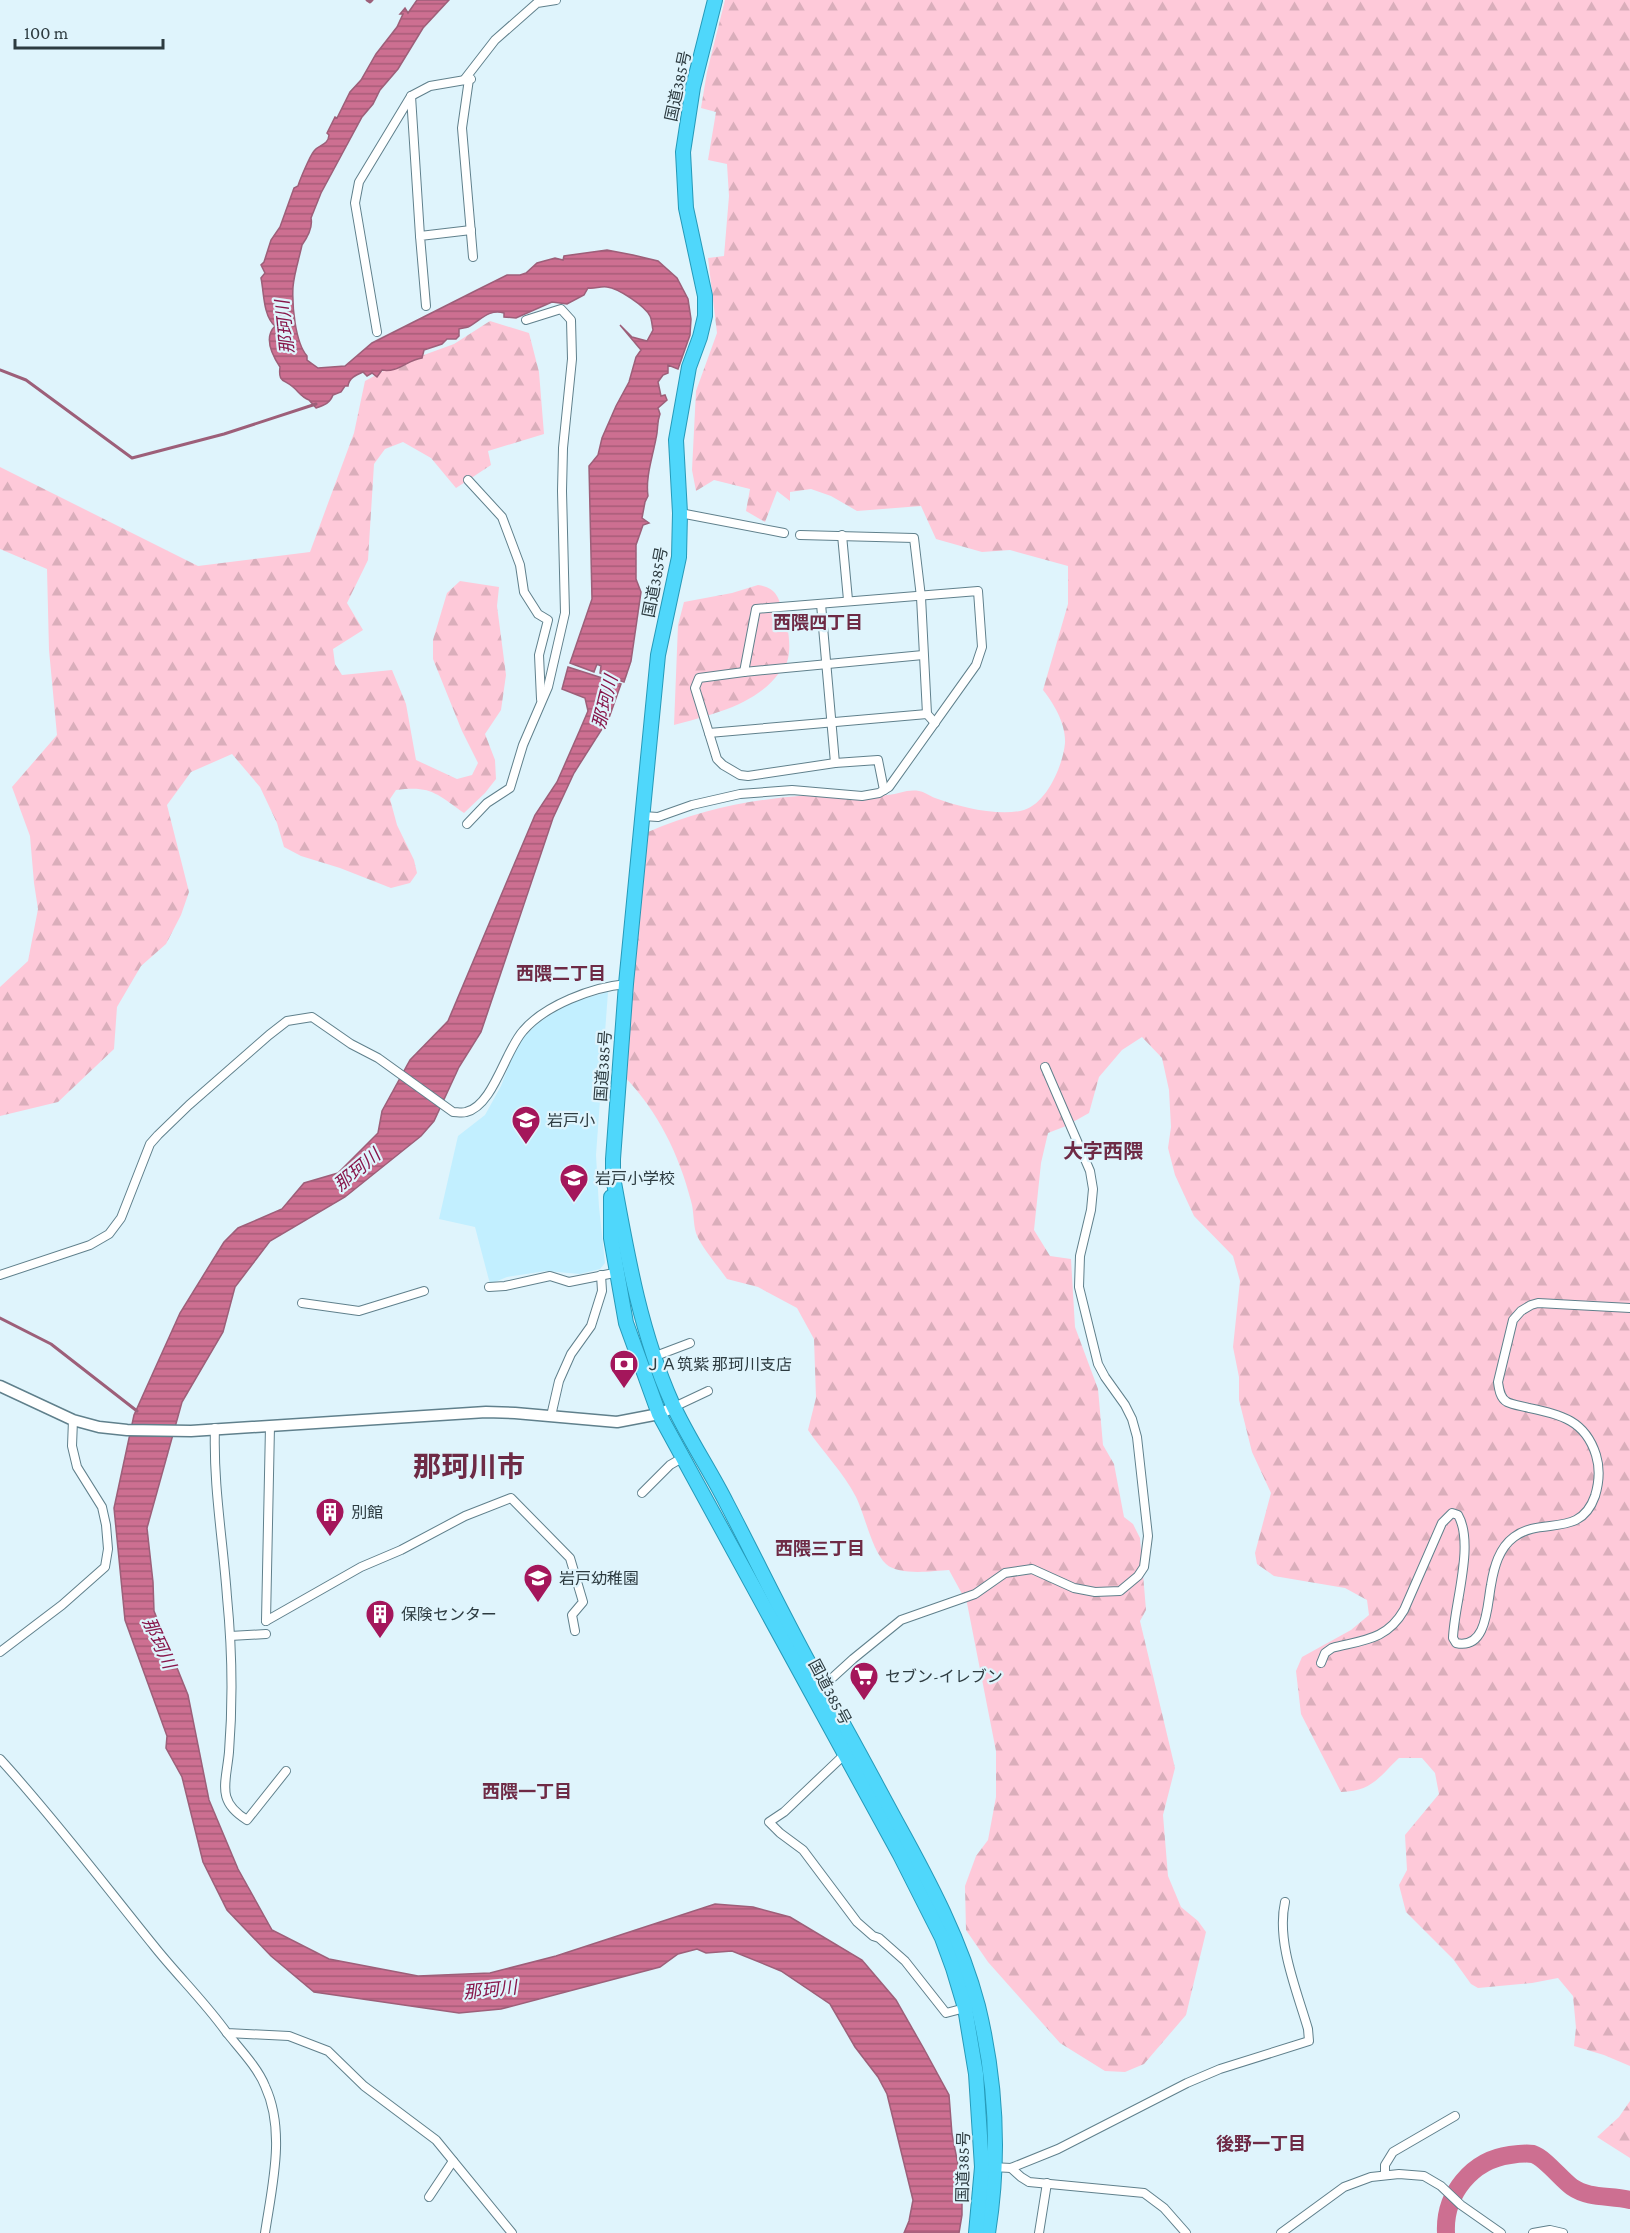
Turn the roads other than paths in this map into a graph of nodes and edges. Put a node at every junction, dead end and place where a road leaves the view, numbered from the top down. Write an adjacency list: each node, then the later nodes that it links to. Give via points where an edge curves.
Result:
1 (556, 0): 3 (street, via 537,3 495,40)
2 (715, 0): 12 (highway, 国道385号, via 693,87 683,152 686,208 705,296 705,316 679,414 676,440)
3 (468, 79): 4 (street, via 430,86); 5 (street, via 462,128)
4 (411, 96): 6 (street); 10 (street, via 356,193)
5 (471, 230): 6 (street); 7 (street)
6 (420, 236): 8 (street)
7 (473, 257)
8 (426, 306)
9 (526, 320): 22 (street, via 561,309 571,320 572,369 562,491 565,614)
10 (377, 332)
11 (468, 480): 22 (street, via 502,517 520,565 524,592 538,614 548,620 539,655)
12 (680, 513): 13 (street); 29 (highway, 国道385号, via 680,557 658,655)
13 (784, 533)
14 (800, 535): 15 (street)
15 (842, 535): 16 (street, via 914,538); 17 (street)
16 (921, 597): 17 (street); 19 (street); 25 (street, via 978,591 980,656)
17 (848, 600): 18 (street)
18 (821, 604): 20 (street); 21 (street, via 756,609)
19 (923, 656): 20 (street); 23 (street)
20 (826, 664): 21 (street); 24 (street)
21 (744, 672): 26 (street, via 699,678 695,688)
22 (542, 703): 30 (street, via 510,788 487,803)
23 (927, 714): 24 (street); 25 (street)
24 (831, 722): 26 (street); 27 (street)
25 (935, 723): 28 (street)
26 (709, 733): 27 (street, via 717,759 740,775)
27 (835, 764): 28 (street, via 878,760)
28 (884, 790): 29 (street, via 862,796 792,790 740,794 658,817)
29 (643, 816): 31 (highway, 国道385号)
30 (467, 824)
31 (626, 984): 33 (highway, 国道385号); 36 (street, via 567,1001 535,1019 517,1039 481,1104 467,1112 453,1112 312,1017 287,1021 150,1144 121,1218 108,1234 90,1245)
32 (1045, 1067): 59 (street, via 1090,1171 1093,1189 1080,1256 1079,1287 1098,1364 1125,1405 1137,1437 1148,1536 1144,1567 1120,1591 1074,1588 1032,1569 1005,1573 975,1594 901,1620)
33 (613, 1177): 34 (highway, 国道385号); 35 (highway, 国道385号, via 610,1201)
34 (631, 1269): 35 (street); 43 (highway, 国道385号)
35 (616, 1273): 37 (street); 47 (highway, 国道385号, via 626,1323)
36 (0, 1275)
37 (601, 1275): 38 (street, via 569,1282 550,1276); 48 (street, via 602,1291 591,1326 571,1354 559,1381)
38 (489, 1287)
39 (424, 1291): 40 (street, via 359,1311)
40 (302, 1303)
41 (1630, 1308): 58 (street, via 1538,1303 1513,1320 1499,1391 1508,1403 1572,1420 1596,1456 1597,1488 1583,1516 1573,1522 1525,1530 1505,1546 1494,1568 1484,1627 1478,1637 1463,1645 1453,1638 1465,1538 1462,1522 1452,1513 1442,1523 1396,1623 1381,1635 1332,1648)
42 (690, 1343): 43 (street)
43 (653, 1357): 46 (highway, 国道385号)
44 (0, 1386): 49 (street)
45 (708, 1391): 46 (street)
46 (674, 1407): 47 (street); 59 (highway, 国道385号, via 725,1500)
47 (659, 1414): 48 (street, via 617,1422); 52 (highway, 国道385号)
48 (551, 1416): 50 (street, via 486,1412)
49 (73, 1420): 51 (street, via 127,1430); 57 (street, via 76,1467 102,1507 106,1525 105,1567)
50 (270, 1426): 51 (street); 54 (street, via 266,1621 361,1567 511,1498 570,1558 583,1602 572,1615)
51 (215, 1428): 56 (street, via 214,1460)
52 (682, 1458): 53 (street); 59 (highway, 国道385号)
53 (642, 1493)
54 (575, 1631)
55 (266, 1634): 56 (street)
56 (230, 1636): 62 (street, via 230,1735 225,1794 228,1805 247,1820)
57 (0, 1653)
58 (1321, 1663)
59 (817, 1691): 60 (highway, 国道385号); 68 (highway, 国道385号, via 911,1848 963,1962 977,2005 991,2073)
60 (844, 1755): 64 (highway, 国道385号, via 934,1923); 64 (street, via 769,1822 803,1850 857,1922 905,1961 946,2013)
61 (0, 1759): 65 (street)
62 (286, 1771)
63 (1285, 1902): 69 (street, via 1283,1941 1309,2041 1220,2068 1058,2149)
64 (965, 2008): 68 (highway, 国道385号)
65 (227, 2033): 67 (street, via 289,2036 328,2051 364,2086 436,2140); 73 (street, via 265,2084 271,2102 275,2158)
66 (1455, 2116): 70 (street, via 1393,2152 1385,2164)
67 (453, 2161): 72 (street); 74 (street)
68 (989, 2167): 69 (street); 75 (highway, 国道385号); 76 (highway, 国道385号)
69 (1011, 2168): 71 (street, via 1029,2182)
70 (1385, 2175): 79 (street, via 1344,2187); 80 (street, via 1424,2176)
71 (1047, 2183): 77 (street); 78 (street, via 1144,2193)
72 (429, 2197)
73 (265, 2233)
74 (513, 2233)
75 (976, 2233)
76 (988, 2233)
77 (1040, 2233)
78 (1186, 2233)
79 (1281, 2233)
80 (1501, 2233)
81 (1533, 2233): 82 (street)
82 (1563, 2233)

